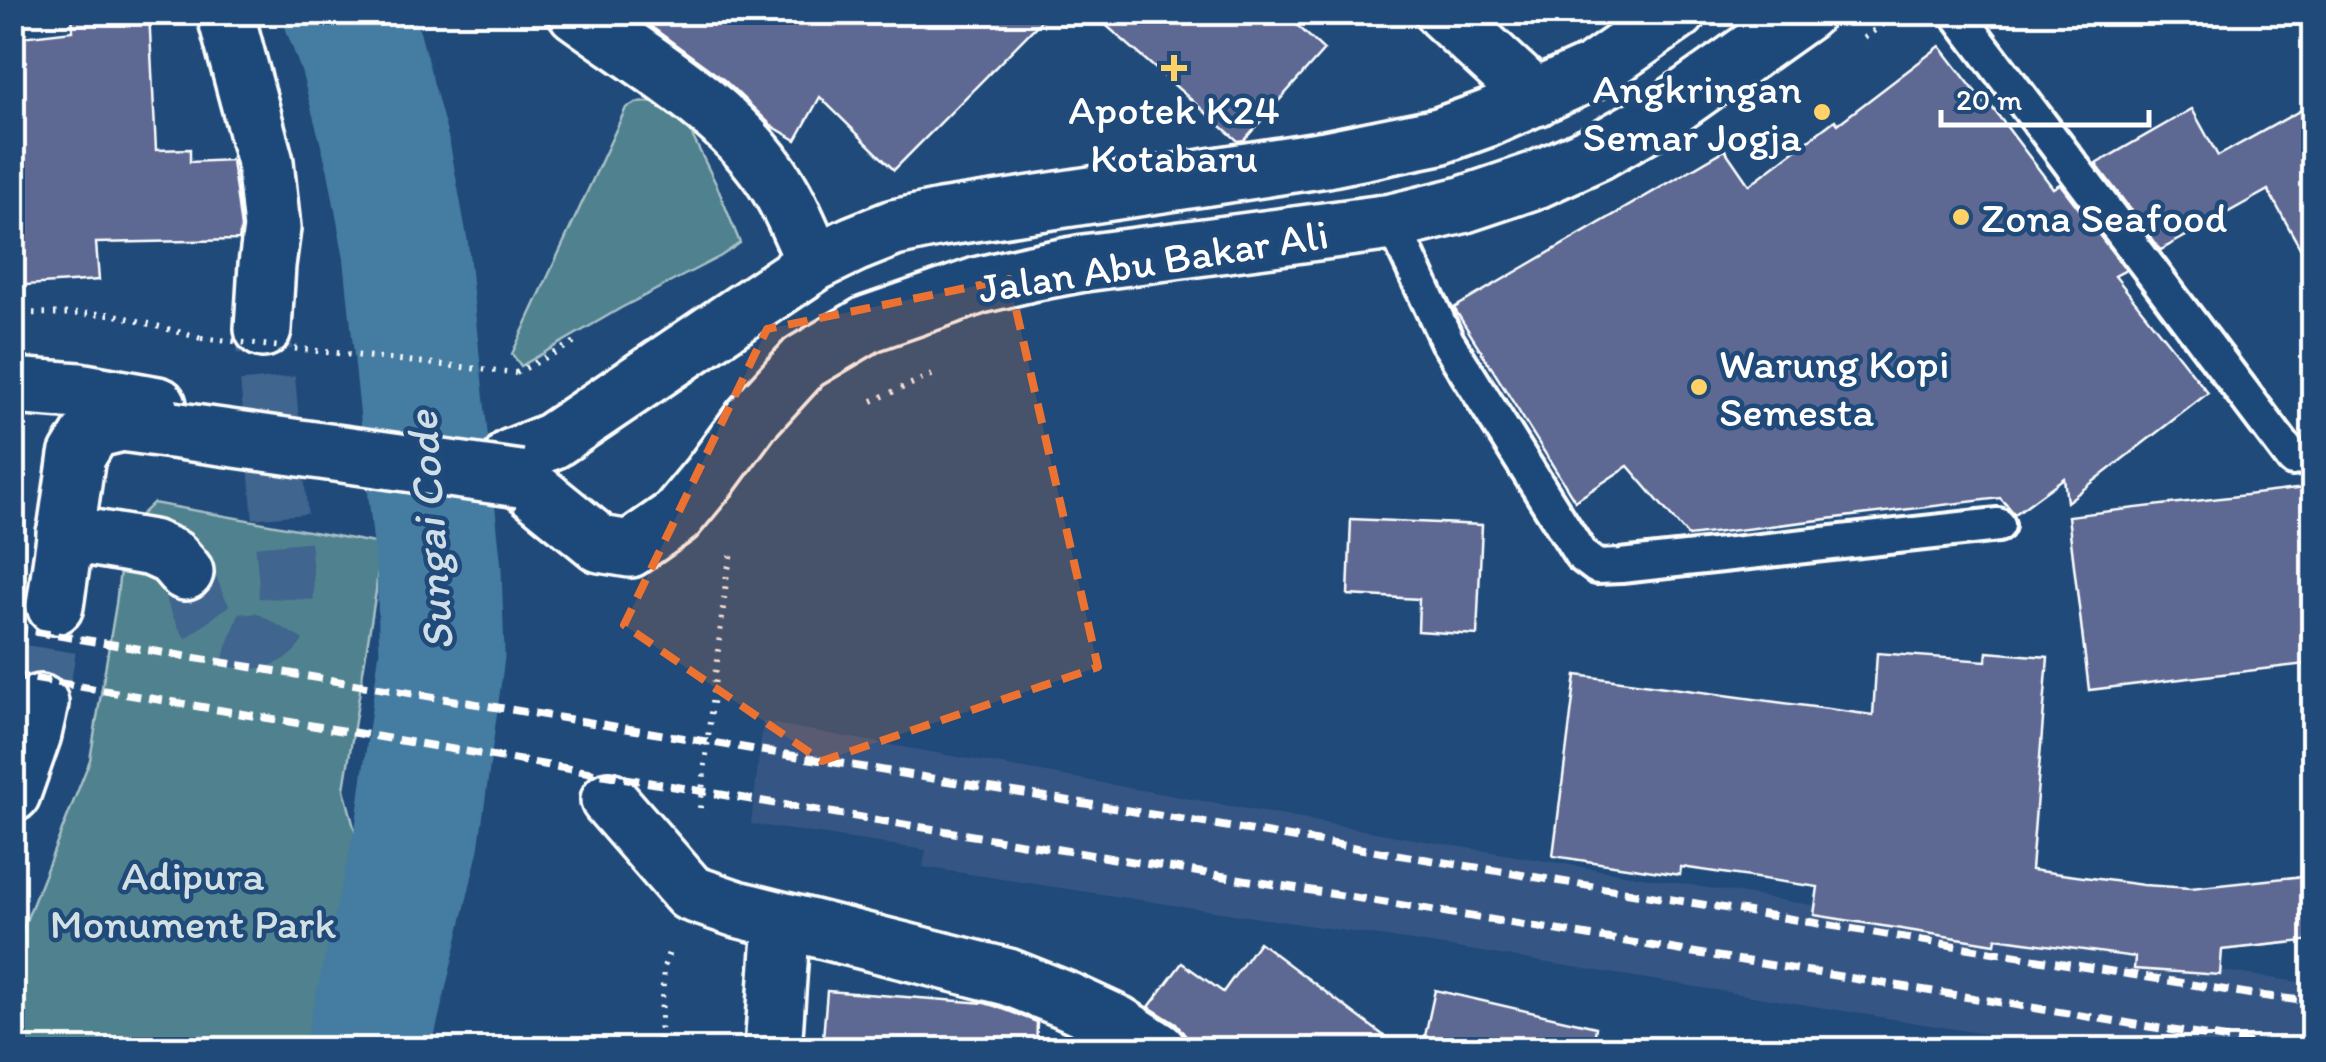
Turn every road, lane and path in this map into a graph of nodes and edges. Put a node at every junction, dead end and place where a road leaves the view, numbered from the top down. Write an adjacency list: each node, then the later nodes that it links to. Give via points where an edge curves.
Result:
1 (225, 12): 13 (main road, via 265,162 272,228)
2 (576, 12): 11 (main road, via 740,137 770,174)
3 (1443, 12): 9 (main road)
4 (1678, 12): 9 (main road, Jalan Abu Bakar Ali, via 1594,72)
5 (1806, 12): 10 (main road, Jalan Abu Bakar Ali, via 1597,152 1536,180)
6 (1899, 12): 8 (path)
7 (1956, 12): 21 (lane)
8 (1854, 45)
9 (1536, 98): 11 (main road, Jalan Abu Bakar Ali, via 1439,136 1383,149 894,228)
10 (1392, 222): 22 (main road, Jalan Abu Bakar Ali, via 1084,263 980,285 868,324 804,362 676,517 630,549 600,544); 23 (lane, via 1447,341 1581,555 1597,567)
11 (815, 263): 22 (main road, Jalan Abu Bakar Ali)
12 (12, 313): 15 (path, bridge, via 112,314 201,338)
13 (263, 329)
14 (944, 370): 18 (path)
15 (516, 373)
16 (12, 386): 17 (main road)
17 (79, 391): 19 (main road); 20 (main road)
18 (856, 408)
19 (178, 420): 22 (main road); 24 (main road, via 94,430 77,456)
20 (12, 423)
21 (2293, 459)
22 (516, 468)
23 (1998, 525)
24 (65, 533): 26 (main road, via 152,548); 27 (main road)
25 (735, 543): 31 (path)
26 (184, 572)
27 (55, 606)
28 (40, 704): 29 (main road)
29 (12, 794)
30 (609, 800): 31 (main road)
31 (690, 893): 32 (main road); 33 (path, via 664,967)
32 (782, 922): 34 (main road); 35 (main road, via 1008,978 1118,1024)
33 (659, 1050)
34 (772, 1050)
35 (1158, 1050)

